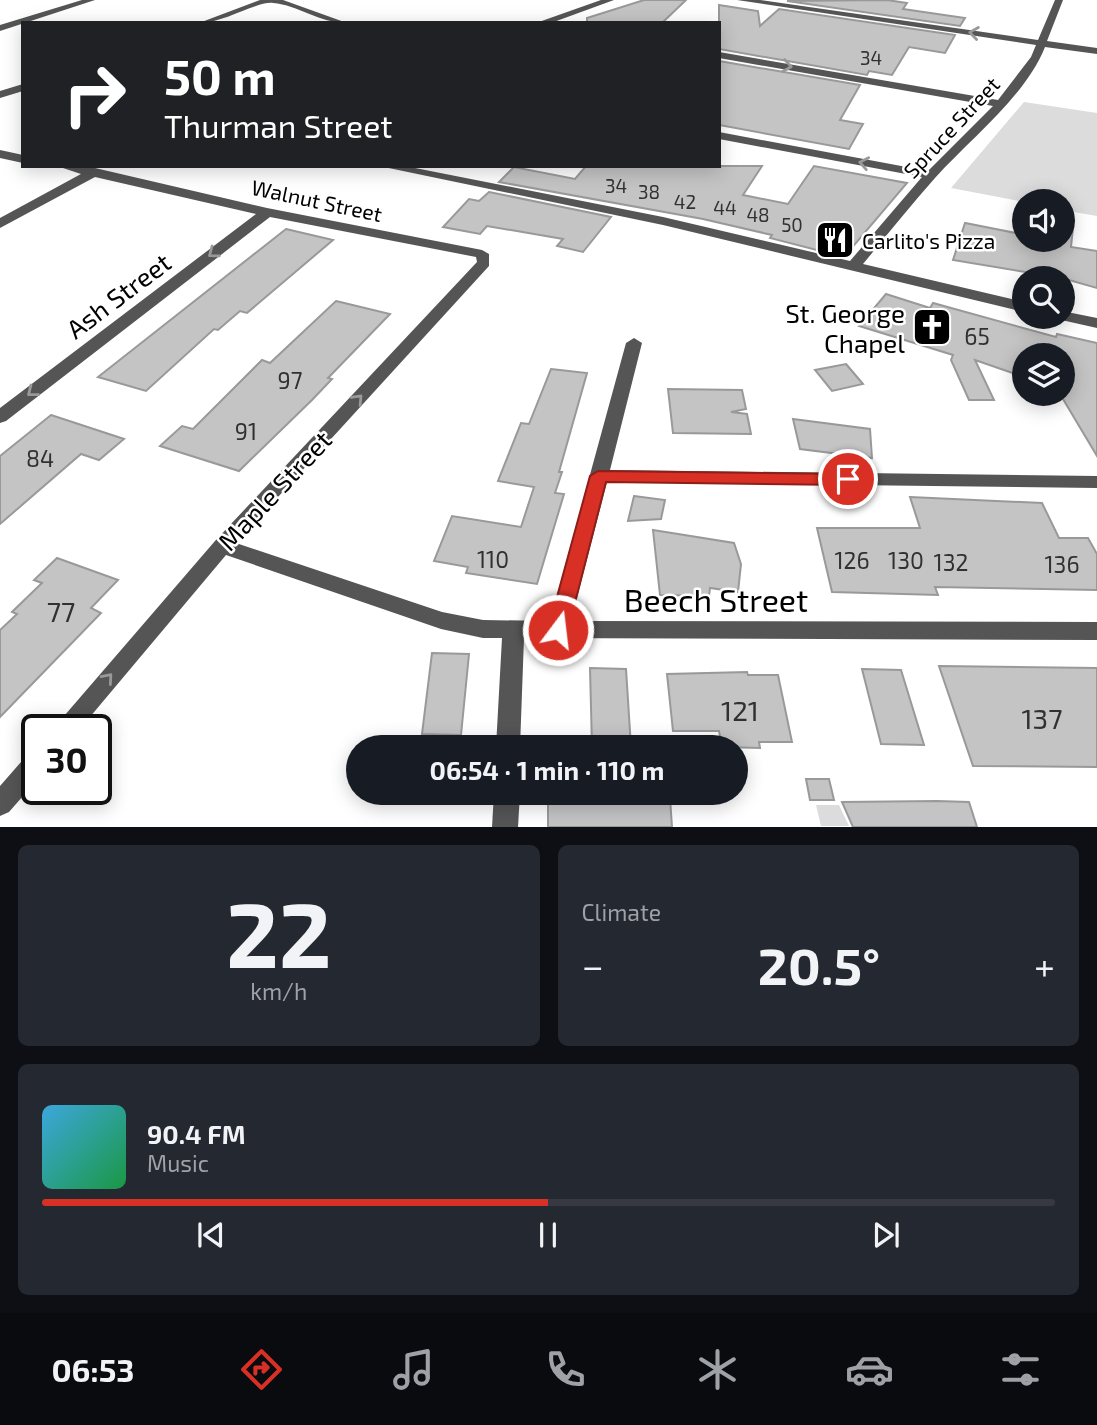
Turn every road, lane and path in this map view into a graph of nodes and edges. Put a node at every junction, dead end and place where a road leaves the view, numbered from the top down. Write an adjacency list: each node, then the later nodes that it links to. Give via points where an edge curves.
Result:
1 (91, 0): 6 (street)
2 (272, 0): 7 (street); 8 (street)
3 (610, 0): 9 (street)
4 (741, 0): 12 (street, one-way to 4)
5 (1059, 0): 12 (street, Spruce Street)
6 (23, 21)
7 (210, 21)
8 (336, 21)
9 (547, 21)
10 (21, 22): 11 (street)
11 (0, 28)
12 (1042, 43): 13 (street); 17 (street, Spruce Street)
13 (1097, 51)
14 (721, 55): 17 (street, one-way to 17)
15 (21, 88): 16 (street)
16 (0, 95)
17 (1001, 104): 25 (street, Spruce Street)
18 (721, 135): 25 (street, one-way to 18)
19 (0, 154): 20 (street)
20 (21, 159)
21 (74, 168): 24 (street, Walnut Street)
22 (106, 168): 24 (street)
23 (395, 168): 29 (street, via 663,220)
24 (95, 172): 26 (street, Walnut Street); 27 (street)
25 (931, 175): 29 (street, Spruce Street)
26 (267, 212): 28 (street, Walnut Street); 34 (street, Ash Street, one-way to 34)
27 (0, 224)
28 (482, 254): 37 (street, Maple Street, one-way to 28, via 484,263)
29 (852, 268): 30 (street)
30 (1012, 304)
31 (1075, 319): 32 (street)
32 (1097, 323)
33 (634, 343): 35 (street)
34 (0, 417)
35 (598, 476): 36 (street); 39 (street)
36 (1097, 482)
37 (222, 546): 38 (street, Beech Street, via 441,620 483,629); 41 (street, Maple Street, one-way to 37)
38 (513, 629): 39 (street, Beech Street); 42 (street)
39 (558, 630): 40 (street, Beech Street)
40 (1097, 631)
41 (78, 714)
42 (509, 735)
43 (21, 780): 44 (street)
44 (0, 804)
45 (506, 805): 46 (street)
46 (505, 827)

